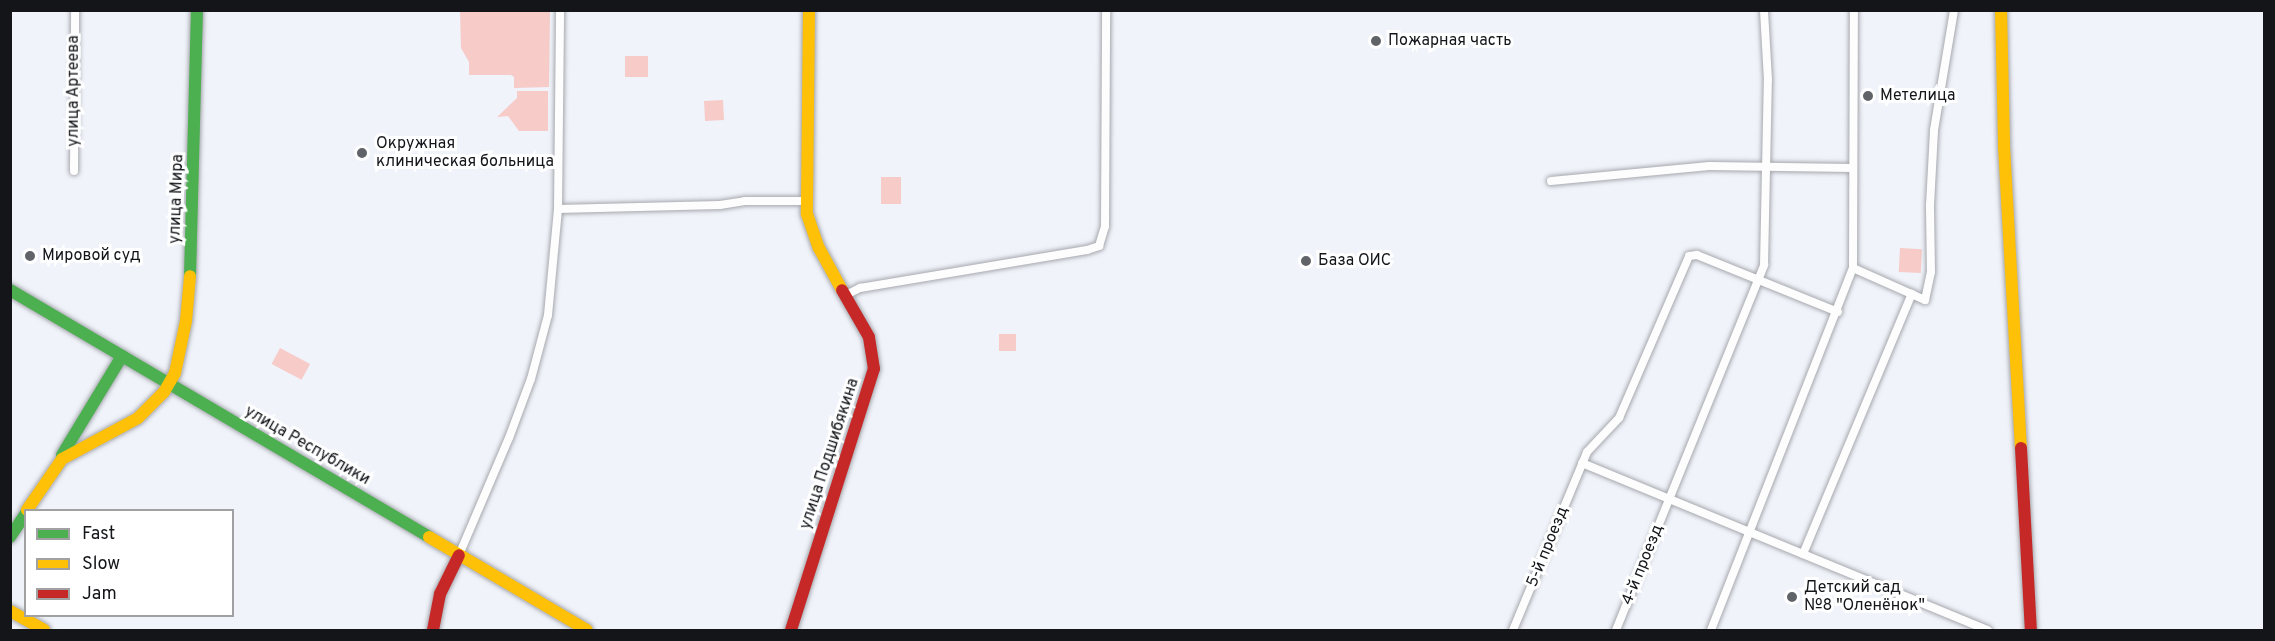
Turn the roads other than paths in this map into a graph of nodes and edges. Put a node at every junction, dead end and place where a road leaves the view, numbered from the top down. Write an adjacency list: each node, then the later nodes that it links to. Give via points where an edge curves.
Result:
1 (75, 10): 12 (street, улица Артеева)
2 (197, 10): 23 (main road, улица Мира, via 190,282 183,340)
3 (560, 10): 15 (street)
4 (809, 10): 14 (main road, улица Подшибякина)
5 (1106, 10): 20 (street, via 1105,226 1099,246 860,288)
6 (1764, 10): 10 (street, 4-й проезд, via 1768,80)
7 (1854, 10): 11 (street)
8 (1954, 10): 19 (street, via 1934,130 1930,283 1925,300)
9 (2001, 10): 42 (main road, via 2004,146)
10 (1766, 166): 11 (street); 13 (street, via 1690,167); 17 (street, 4-й проезд, via 1766,252)
11 (1853, 168): 16 (street)
12 (74, 171)
13 (1551, 181)
14 (806, 201): 15 (street); 20 (main road, улица Подшибякина, via 813,237)
15 (558, 209): 32 (street, via 548,315 531,379)
16 (1853, 268): 19 (street); 21 (street)
17 (1759, 279): 21 (street); 24 (street, 5-й проезд, via 1697,255 1689,256 1619,418 1590,447); 26 (street, 4-й проезд)
18 (10, 290): 22 (main road, улица Республики)
19 (1912, 294): 31 (street)
20 (846, 295): 37 (main road, улица Подшибякина, via 869,337 874,369)
21 (1838, 312): 29 (street)
22 (122, 356): 23 (main road, улица Республики); 25 (main road)
23 (169, 385): 25 (main road, via 134,421 76,449); 32 (main road, улица Республики)
24 (1582, 463): 26 (street); 38 (street, 5-й проезд)
25 (55, 465): 27 (main road)
26 (1670, 500): 29 (street); 39 (street, 4-й проезд)
27 (28, 509)
28 (24, 515): 30 (main road)
29 (1751, 533): 31 (street); 40 (street)
30 (10, 537)
31 (1803, 554): 41 (street)
32 (459, 555): 35 (main road, via 440,594); 36 (main road, улица Республики)
33 (10, 611): 34 (main road)
34 (44, 630)
35 (434, 630)
36 (588, 630)
37 (791, 630)
38 (1513, 630)
39 (1616, 630)
40 (1711, 630)
41 (1988, 630)
42 (2031, 630)

